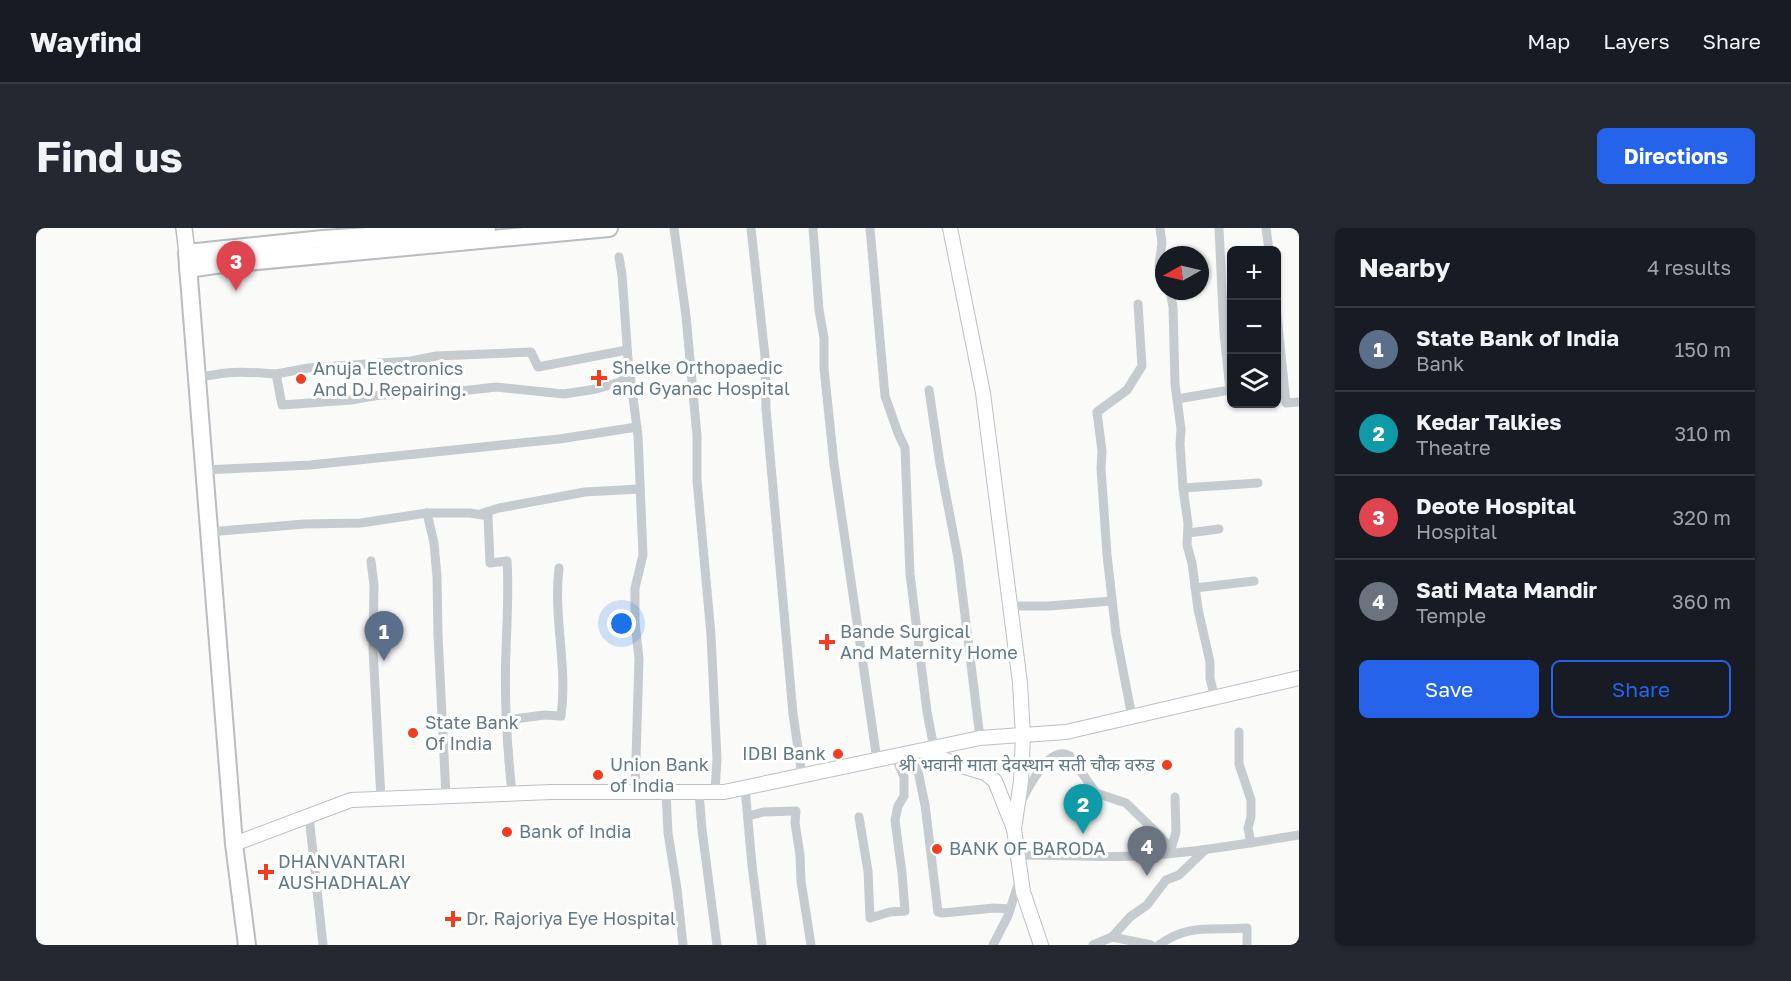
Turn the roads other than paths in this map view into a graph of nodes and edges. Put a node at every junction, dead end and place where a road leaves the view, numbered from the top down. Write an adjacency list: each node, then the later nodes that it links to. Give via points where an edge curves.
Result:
1 (184, 228): 16 (main road)
2 (487, 228): 16 (highway, via 323,239)
3 (602, 228): 12 (highway)
4 (674, 228): 58 (street, via 697,436 697,480 711,635)
5 (752, 228): 53 (street, via 793,714)
6 (813, 228): 52 (street, via 834,464)
7 (870, 228): 50 (street, via 885,396 905,448 908,471 910,574 928,722)
8 (950, 228): 42 (street, via 983,393)
9 (1160, 228): 13 (street)
10 (1220, 228): 25 (street, via 1230,390)
11 (1266, 228): 14 (street)
12 (529, 232): 16 (highway, via 214,265)
13 (1162, 246)
14 (1268, 246)
15 (619, 257): 19 (street)
16 (187, 261): 23 (highway)
17 (1172, 300): 25 (street)
18 (1138, 304): 41 (street, via 1142,366 1127,390 1097,412)
19 (627, 351): 21 (street, via 538,368 531,352 511,351); 22 (street)
20 (1281, 354): 26 (street, via 1286,403)
21 (276, 374): 22 (street, via 282,405 496,387 564,394 620,382); 23 (street)
22 (630, 374): 27 (street)
23 (197, 376): 28 (highway)
24 (929, 390): 49 (street, via 958,558)
25 (1177, 399): 30 (street)
26 (1299, 402)
27 (637, 427): 28 (street, via 310,465); 31 (street)
28 (204, 470): 35 (highway)
29 (1258, 483): 30 (street)
30 (1183, 488): 36 (street)
31 (640, 489): 33 (street, via 585,492); 55 (street, via 643,555 635,588 639,659)
32 (427, 513): 33 (street); 35 (street, via 361,524); 60 (street, via 435,543)
33 (479, 514): 46 (street, via 488,516 489,563 507,561)
34 (1219, 529): 36 (street)
35 (209, 532): 70 (highway)
36 (1188, 533): 40 (street)
37 (371, 561): 62 (street)
38 (559, 568): 46 (street, via 564,676 561,716 544,714)
39 (1254, 581): 40 (street)
40 (1195, 588): 44 (street)
41 (1112, 601): 42 (street); 45 (street)
42 (1010, 606): 48 (street)
43 (1299, 678): 44 (street)
44 (1215, 699): 45 (street)
45 (1132, 717): 48 (street, via 1066,732)
46 (507, 720): 59 (street)
47 (1239, 732): 69 (street, via 1239,764 1251,800)
48 (1023, 736): 49 (street); 63 (street)
49 (980, 738): 50 (street)
50 (924, 750): 51 (street); 67 (street, via 985,773 995,781); 75 (street, via 925,806 938,912)
51 (895, 756): 52 (street); 66 (street, via 904,777 904,796 895,820 905,911 870,918 868,871)
52 (877, 760): 53 (street)
53 (802, 776): 54 (street)
54 (746, 788): 58 (street); 65 (street)
55 (635, 792): 56 (street); 59 (street)
56 (666, 792): 57 (street); 79 (street)
57 (699, 792): 58 (street); 80 (street)
58 (716, 792)
59 (512, 794): 60 (street)
60 (446, 796): 62 (street)
61 (1175, 797): 72 (street)
62 (381, 799): 64 (street, via 351,800)
63 (1017, 808): 67 (street); 72 (street, via 1048,760 1064,753 1096,793 1126,803)
64 (309, 816): 70 (street); 78 (street)
65 (748, 816): 81 (street); 82 (street, via 796,811)
66 (859, 817)
67 (1014, 829): 73 (street)
68 (1299, 835): 69 (street)
69 (1251, 843): 71 (street)
70 (234, 844): 77 (highway)
71 (1205, 850): 72 (street); 76 (street, via 1179,875 1166,880 1147,905)
72 (1172, 851): 73 (street)
73 (1018, 855): 74 (street)
74 (1021, 875): 75 (street); 84 (street)
75 (1010, 909): 83 (street)
76 (1112, 937): 85 (street); 86 (street)
77 (247, 945)
78 (323, 945)
79 (683, 945)
80 (717, 945)
81 (762, 945)
82 (811, 945)
83 (993, 945)
84 (1041, 945)
85 (1093, 945)
86 (1151, 945)
87 (1159, 945): 88 (street, via 1171,936 1202,927 1247,928)
88 (1247, 945)

